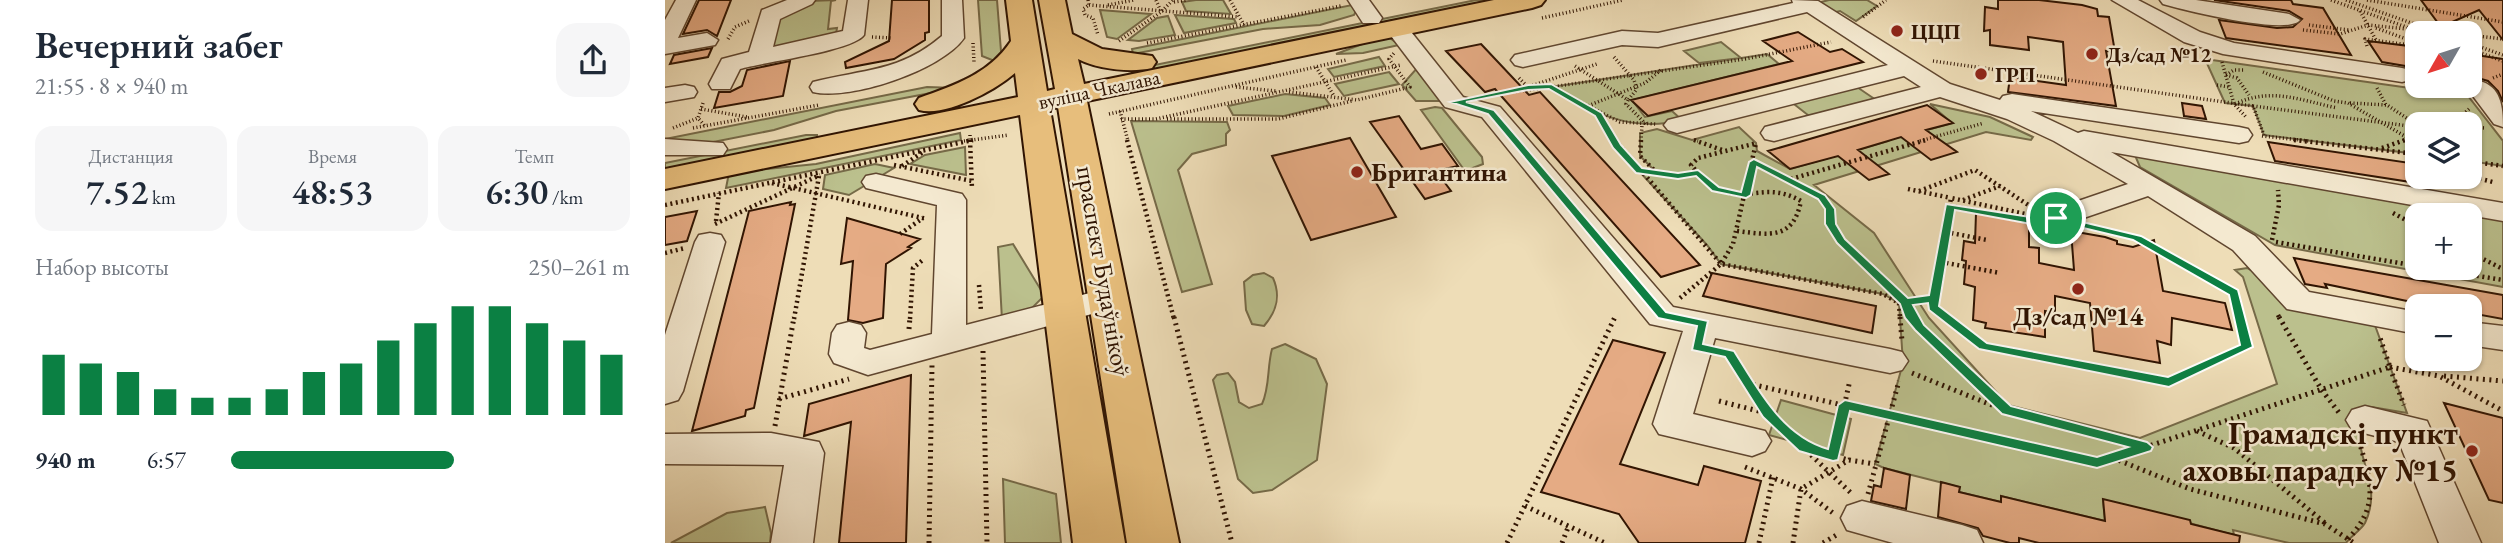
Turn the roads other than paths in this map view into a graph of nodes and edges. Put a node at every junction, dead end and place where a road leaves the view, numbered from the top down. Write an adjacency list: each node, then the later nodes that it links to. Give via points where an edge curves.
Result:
1 (685, 0): 16 (lane)
2 (805, 0): 18 (lane, via 770,15)
3 (858, 0): 18 (lane, via 853,35)
4 (952, 0): 32 (lane, via 953,38 936,55)
5 (1019, 0): 17 (main road, праспект Будаўнікоў)
6 (1052, 0): 14 (main road, праспект Будаўнікоў)
7 (1461, 0): 12 (main road, вуліца Чкалава)
8 (2122, 0): 22 (lane, via 2192,37 2224,47)
9 (2170, 0): 13 (lane)
10 (1806, 3): 19 (lane, via 1658,40 1622,38); 21 (lane)
11 (1533, 10): 12 (main road, вуліца Чкалава)
12 (1373, 20): 20 (main road, вуліца Чкалава); 49 (lane, via 1408,64 1454,102 1491,112 1662,316)
13 (2289, 20)
14 (1059, 38): 20 (main road, via 1095,57); 24 (main road, праспект Будаўнікоў)
15 (707, 40): 16 (lane)
16 (665, 44)
17 (1023, 44): 28 (main road, via 1001,72); 29 (main road, праспект Будаўнікоў)
18 (759, 56): 23 (lane, via 730,64)
19 (1523, 60)
20 (1150, 61): 24 (main road, вуліца Чкалава); 29 (main road, via 1106,101)
21 (1897, 61): 25 (lane); 31 (lane)
22 (2402, 75)
23 (721, 84)
24 (1070, 86): 29 (main road, праспект Будаўнікоў); 29 (main road, вуліца Чкалава)
25 (1941, 89): 27 (lane); 33 (lane)
26 (2482, 91): 30 (lane)
27 (1980, 112): 34 (lane, via 1999,92); 37 (lane, via 2016,114)
28 (932, 114): 29 (main road, вуліца Чкалава); 29 (main road, via 1016,127); 32 (main road, вуліца Чкалава)
29 (1039, 119): 45 (main road, праспект Будаўнікоў)
30 (2503, 119)
31 (1669, 125)
32 (814, 131): 36 (main road, вуліца Чкалава); 40 (main road, вуліца Чкалава)
33 (1774, 133)
34 (2252, 135)
35 (665, 147): 36 (lane)
36 (714, 149): 38 (main road, вуліца Чкалава)
37 (2123, 157): 41 (lane); 42 (lane, via 2273,172)
38 (665, 158)
39 (874, 172): 51 (lane, via 952,200)
40 (665, 178)
41 (2151, 186): 43 (lane); 46 (lane, via 2244,243 2299,301)
42 (2503, 212)
43 (2051, 217)
44 (713, 232): 53 (lane)
45 (1087, 305): 51 (lane); 59 (main road, праспект Будаўнікоў); 60 (main road, праспект Будаўнікоў)
46 (2405, 321)
47 (849, 333): 51 (lane, via 846,354 868,363)
48 (2482, 334): 50 (lane)
49 (1700, 335): 52 (lane); 55 (lane, via 1672,424)
50 (2503, 338)
51 (949, 341)
52 (1890, 361)
53 (665, 391)
54 (2355, 425): 62 (lane, via 2414,431)
55 (1760, 427)
56 (665, 449): 58 (lane, via 771,448 805,453)
57 (1859, 508): 61 (lane)
58 (792, 543)
59 (1099, 543)
60 (1153, 543)
61 (1962, 543)
62 (2460, 543)

